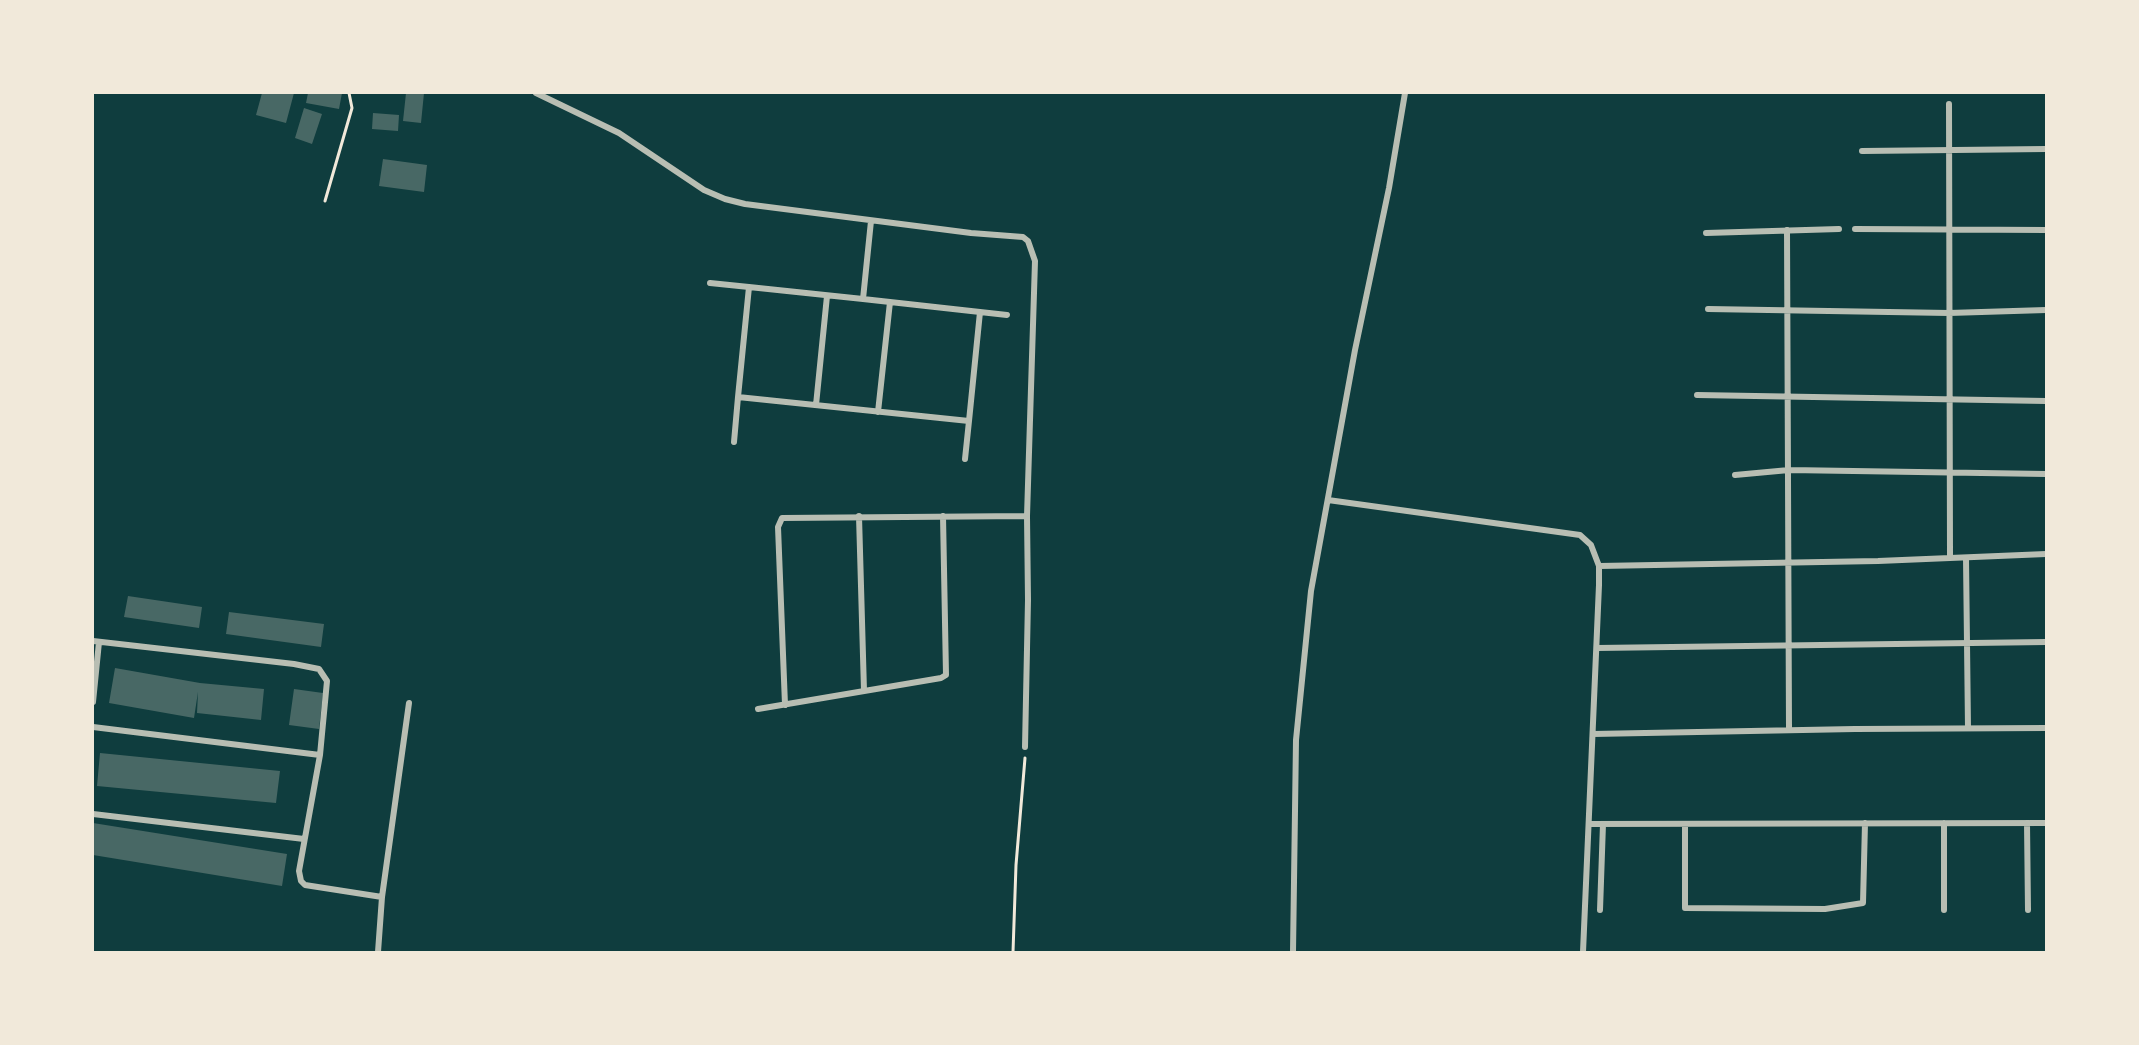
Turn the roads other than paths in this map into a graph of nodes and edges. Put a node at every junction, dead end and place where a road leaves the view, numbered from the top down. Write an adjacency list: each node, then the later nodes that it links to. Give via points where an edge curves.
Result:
1 (536, 93): 7 (street, via 620,133 704,190 725,199)
2 (1405, 93): 39 (street)
3 (1949, 104): 5 (street)
4 (2046, 149): 5 (street)
5 (1949, 151): 6 (street); 11 (street)
6 (1862, 152)
7 (871, 220): 17 (street); 42 (street, via 1023,237 1030,246 1035,261)
8 (1839, 229): 10 (street)
9 (1855, 229): 11 (street)
10 (1787, 230): 13 (street); 20 (street)
11 (1949, 230): 12 (street); 23 (street)
12 (2046, 230)
13 (1706, 233)
14 (710, 283): 15 (street)
15 (749, 288): 16 (street); 27 (street)
16 (827, 296): 17 (street); 30 (street)
17 (863, 299): 18 (street)
18 (890, 302): 22 (street); 31 (street)
19 (1708, 309): 20 (street)
20 (1787, 309): 23 (street); 26 (street)
21 (2046, 310): 23 (street)
22 (980, 312): 24 (street); 32 (street)
23 (1949, 313): 28 (street)
24 (1008, 315)
25 (1697, 395): 26 (street)
26 (1788, 396): 28 (street); 35 (street)
27 (738, 397): 30 (street); 33 (street)
28 (1949, 400): 29 (street); 36 (street)
29 (2046, 401)
30 (816, 405): 31 (street)
31 (878, 412): 32 (street)
32 (969, 421): 34 (street)
33 (734, 442)
34 (965, 459)
35 (1789, 470): 36 (street); 38 (street); 46 (street)
36 (1949, 473): 37 (street); 44 (street)
37 (2046, 474)
38 (1735, 475)
39 (1328, 500): 47 (street, via 1580,535 1591,545); 79 (street, via 1311,591 1296,740)
40 (859, 516): 41 (street); 53 (street); 56 (street, via 785,517 779,523)
41 (943, 516): 42 (street); 53 (street, via 946,675)
42 (1027, 516): 63 (street)
43 (2046, 555): 45 (street)
44 (1950, 558): 45 (street); 46 (street)
45 (1965, 558): 49 (street)
46 (1790, 562): 47 (street); 51 (street)
47 (1599, 566): 52 (street)
48 (96, 642): 54 (street); 64 (street, via 319,669 327,681)
49 (1967, 642): 50 (street); 51 (street); 59 (street)
50 (2046, 642)
51 (1790, 645): 52 (street); 61 (street)
52 (1597, 648): 62 (street)
53 (864, 691): 56 (street)
54 (93, 702)
55 (409, 703): 74 (street)
56 (785, 705): 57 (street)
57 (758, 709)
58 (93, 727): 64 (street)
59 (1968, 728): 60 (street); 61 (street)
60 (2046, 728)
61 (1789, 730): 62 (street)
62 (1593, 734): 70 (street)
63 (1025, 747)
64 (320, 755): 73 (street)
65 (93, 814): 73 (street)
66 (1865, 823): 67 (street); 72 (street); 72 (street, via 1863,903 1825,909 1684,908)
67 (1944, 823): 68 (street); 76 (street)
68 (2027, 823): 69 (street); 77 (street)
69 (2046, 823)
70 (1589, 824): 71 (street); 80 (street)
71 (1603, 824): 72 (street); 75 (street)
72 (1685, 824)
73 (304, 839): 74 (street, via 299,871 305,885)
74 (382, 897): 78 (street)
75 (1600, 910)
76 (1944, 910)
77 (2028, 910)
78 (378, 952)
79 (1293, 952)
80 (1584, 952)

